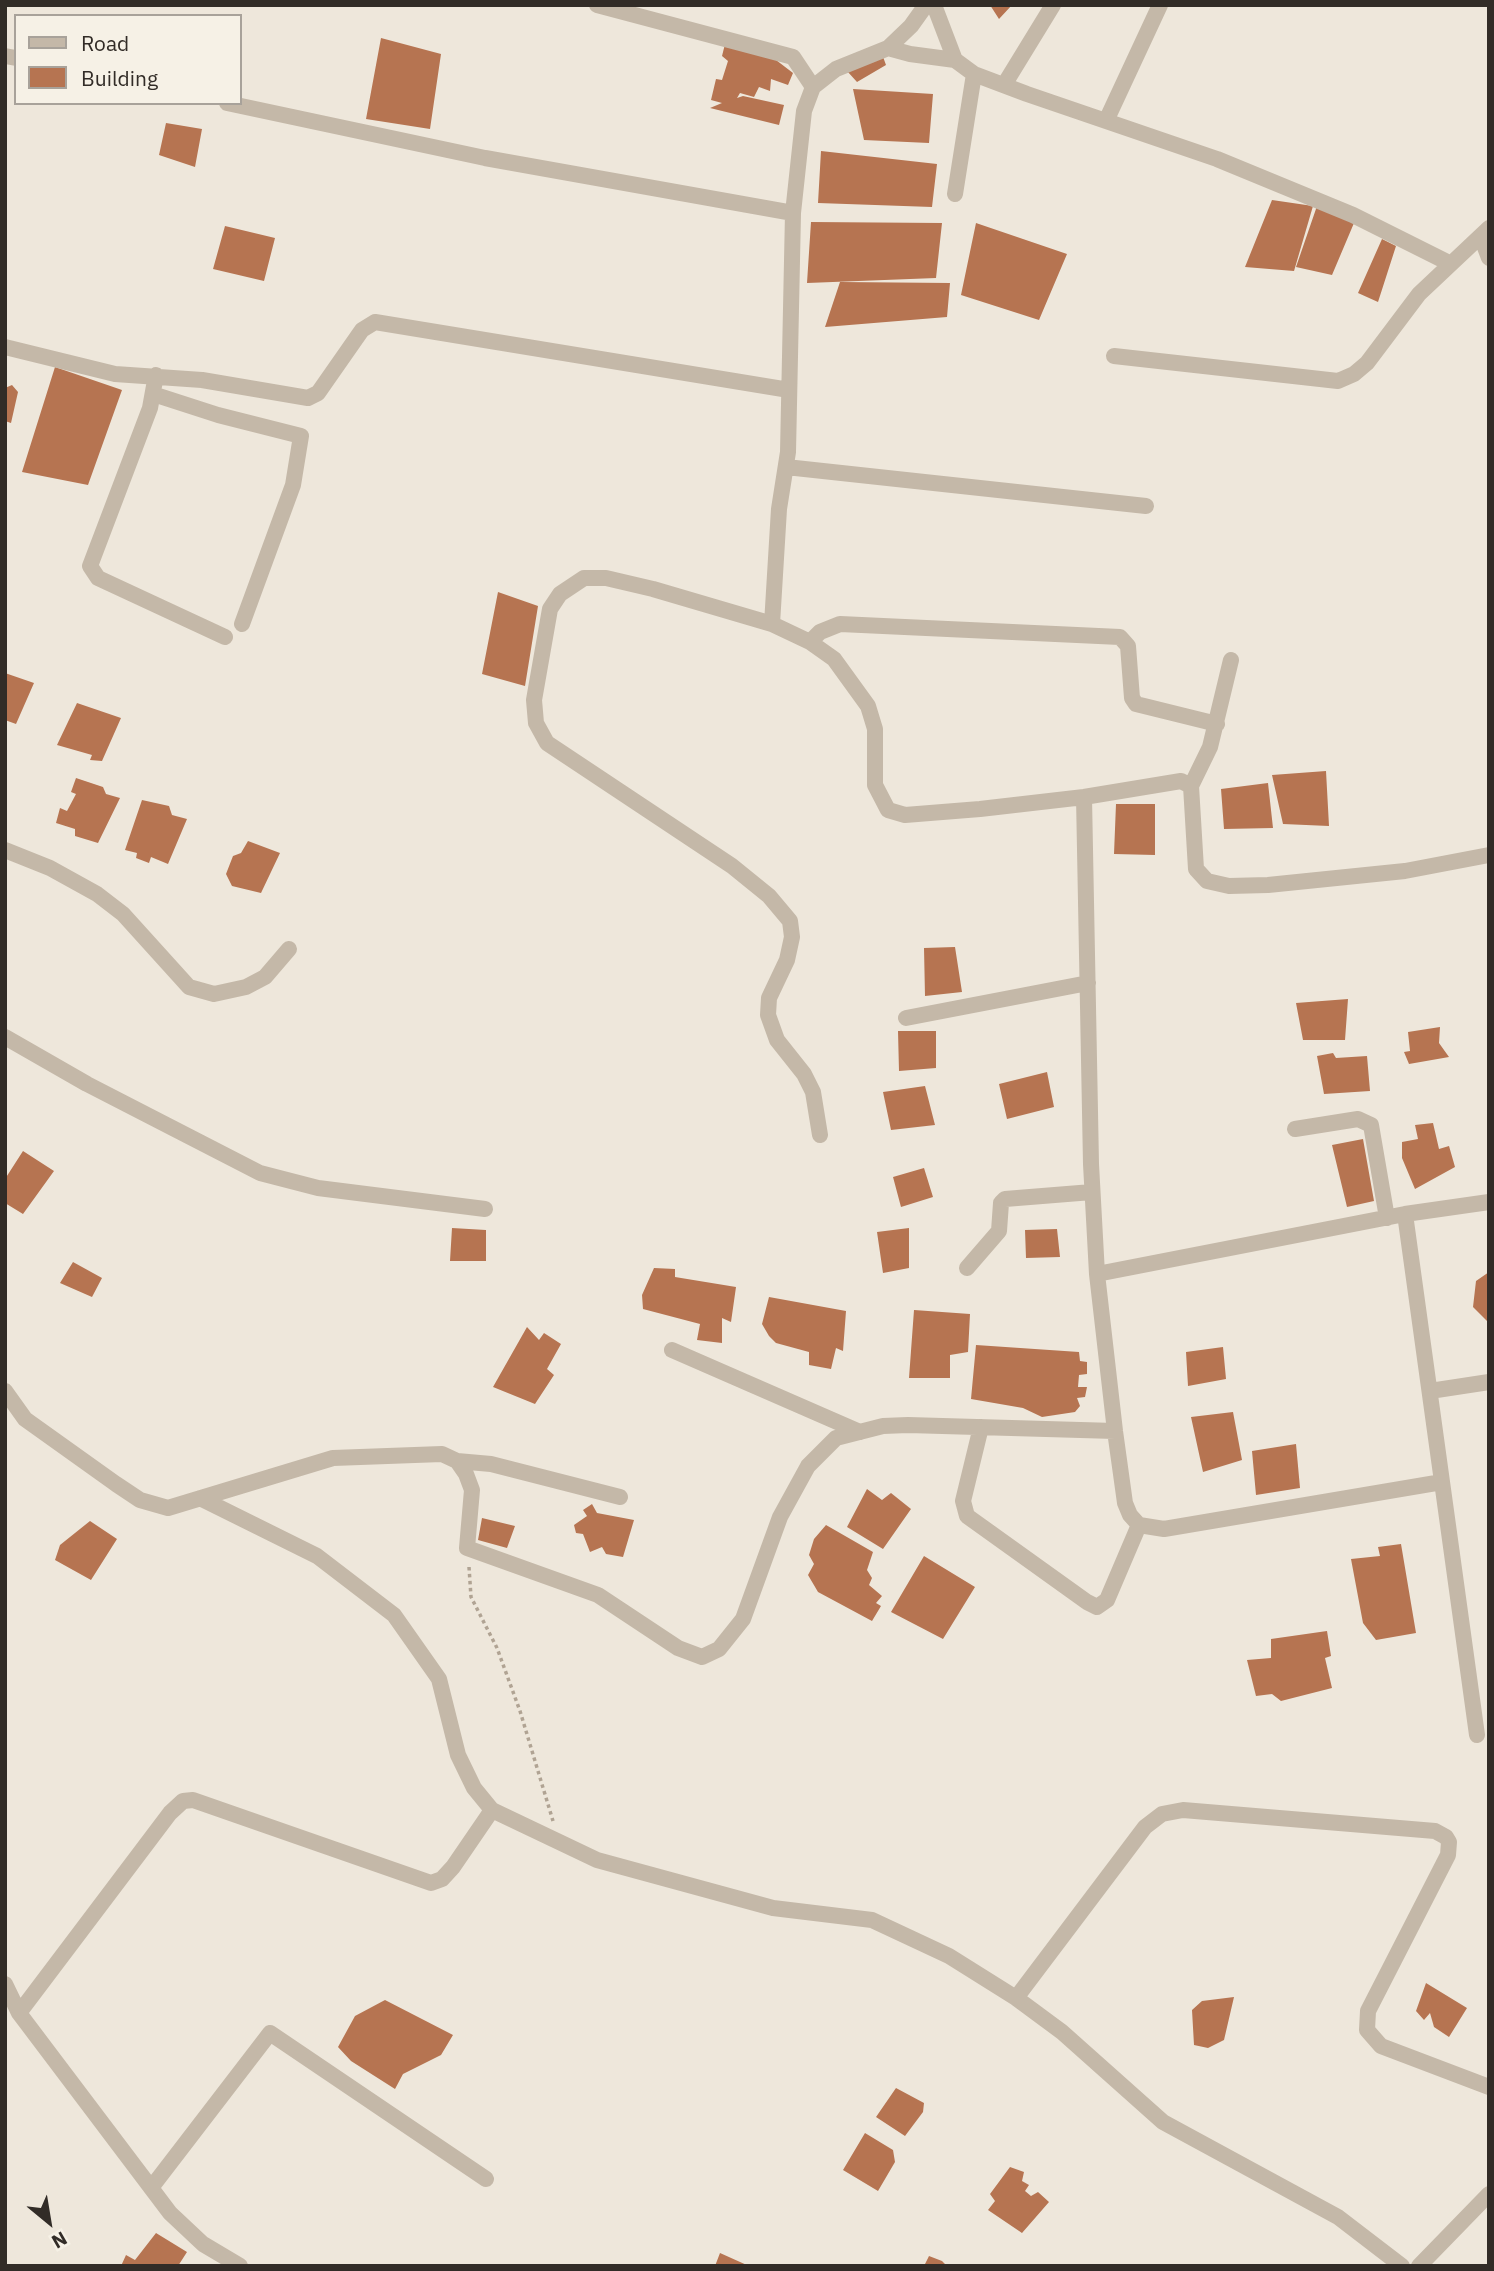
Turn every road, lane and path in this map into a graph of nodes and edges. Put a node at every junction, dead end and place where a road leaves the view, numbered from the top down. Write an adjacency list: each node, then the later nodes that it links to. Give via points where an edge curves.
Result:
1 (597, 5): 10 (street, via 793,57)
2 (926, 5): 6 (street)
3 (934, 5): 7 (street)
4 (1053, 5): 9 (street)
5 (1160, 5): 12 (street)
6 (888, 48): 7 (street); 10 (street, via 836,69)
7 (955, 60): 8 (street)
8 (974, 74): 9 (street); 13 (street)
9 (1004, 85): 12 (street)
10 (813, 87): 14 (street, via 804,111)
11 (236, 105): 14 (street, via 485,158)
12 (1106, 121): 17 (street, via 1317,199)
13 (956, 194)
14 (793, 213): 21 (street)
15 (1485, 232): 16 (street); 17 (street)
16 (1489, 258)
17 (1449, 263): 19 (street, via 1396,321 1373,357 1338,381)
18 (5, 347): 20 (street, via 115,373)
19 (1114, 356)
20 (156, 375): 21 (street, via 308,398 318,393 362,330 375,322); 22 (street)
21 (789, 390): 23 (street)
22 (153, 394): 25 (street, via 301,436 293,485); 27 (street, via 90,566 98,578)
23 (786, 467): 24 (street); 26 (street)
24 (1146, 506)
25 (242, 624)
26 (772, 624): 28 (street); 40 (street, via 606,578 584,578 560,594 550,609 534,700 536,723 547,743 732,866 769,896 790,921 787,960 769,998 768,1015 777,1040 813,1092)
27 (225, 637)
28 (810, 642): 30 (street, via 840,624 1119,637 1128,646 1136,704); 32 (street, via 834,659 868,706 875,729 874,785 888,810 905,815)
29 (1231, 660): 30 (street)
30 (1217, 723): 31 (street)
31 (1191, 786): 32 (street, via 1181,781); 34 (street, via 1196,869 1207,881 1218,884 1268,885 1405,871)
32 (1084, 797): 36 (street)
33 (5, 850): 35 (street, via 97,894 123,914 188,987 214,994 246,988 265,977)
34 (1489, 855)
35 (289, 949)
36 (1088, 983): 37 (street); 41 (street)
37 (906, 1018)
38 (5, 1037): 43 (street, via 260,1172 318,1188)
39 (1294, 1129): 45 (street, via 1358,1119 1371,1125)
40 (820, 1135)
41 (1092, 1192): 46 (street, via 1005,1199 999,1231); 47 (street)
42 (1489, 1202): 44 (street)
43 (485, 1209)
44 (1405, 1214): 45 (street); 51 (street)
45 (1387, 1218): 47 (street)
46 (967, 1268)
47 (1097, 1274): 53 (street)
48 (672, 1350): 54 (street)
49 (1489, 1382): 51 (street)
50 (5, 1391): 58 (street, via 25,1419 140,1500 168,1508)
51 (1430, 1391): 56 (street)
52 (981, 1427): 53 (street); 54 (street, via 908,1425); 59 (street, via 963,1501 967,1516 1087,1602 1097,1607 1107,1600)
53 (1115, 1431): 59 (street, via 1125,1503)
54 (860, 1432): 60 (street, via 836,1438 808,1466 780,1517 743,1619 719,1649 702,1657 678,1648 598,1595)
55 (457, 1461): 57 (street, via 491,1464); 58 (street, via 442,1454 333,1458); 60 (street, via 472,1490)
56 (1442, 1482): 59 (street, via 1164,1528); 61 (street)
57 (620, 1497)
58 (200, 1498): 62 (street, via 317,1556 394,1615 439,1679 458,1755 474,1788)
59 (1139, 1525)
60 (467, 1548): 63 (path, via 471,1597 520,1711)
61 (1477, 1735)
62 (492, 1810): 63 (street); 66 (street, via 453,1867 431,1883 193,1800 183,1801)
63 (560, 1844): 65 (street, via 597,1860 773,1908 872,1920 949,1956)
64 (5, 1984): 66 (street)
65 (1016, 1998): 67 (street, via 1145,1827 1162,1814 1183,1810 1435,1831 1449,1842 1448,1855 1365,2024 1381,2046); 72 (street, via 1163,2122 1338,2217)
66 (19, 2013): 69 (street)
67 (1489, 2087)
68 (486, 2179): 69 (street, via 270,2033)
69 (151, 2188): 71 (street, via 203,2244)
70 (1489, 2194): 73 (street)
71 (240, 2266)
72 (1402, 2266)
73 (1419, 2266)

